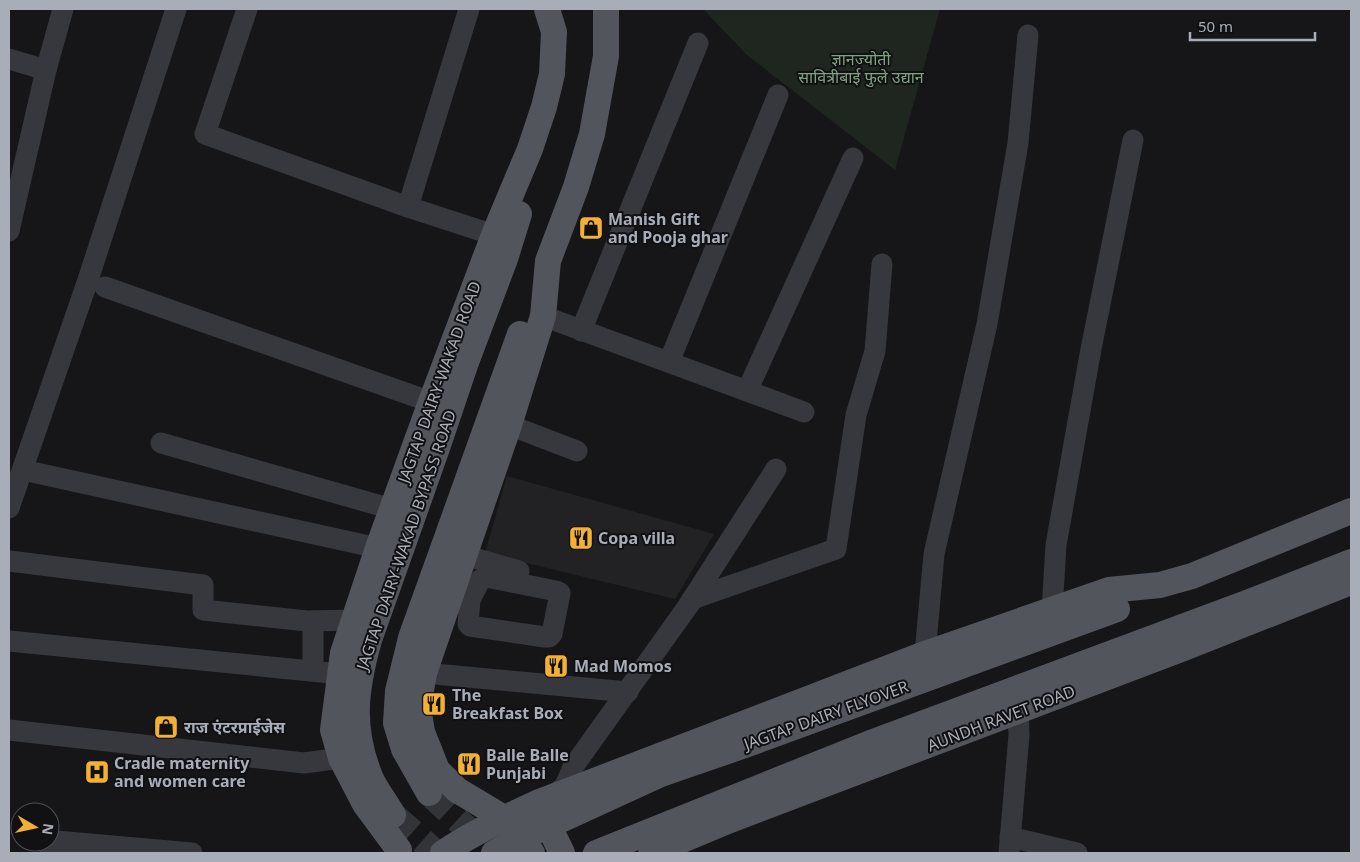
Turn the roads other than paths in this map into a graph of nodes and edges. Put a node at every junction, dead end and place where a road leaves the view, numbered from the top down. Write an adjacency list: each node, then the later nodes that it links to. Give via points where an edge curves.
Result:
1 (63, 9): 10 (street)
2 (176, 9): 31 (street)
3 (247, 9): 15 (street, via 205,134)
4 (469, 9): 15 (street)
5 (547, 9): 13 (main road, JAGTAP DAIRY-WAKAD ROAD, via 554,32 552,74)
6 (606, 9): 18 (main road, via 606,56 592,134)
7 (1028, 35): 48 (street, via 1018,143 987,324 934,554)
8 (698, 43): 22 (street)
9 (9, 59): 10 (street)
10 (46, 70): 16 (street)
11 (778, 95): 23 (street)
12 (1133, 140): 43 (street, via 1058,536)
13 (530, 149): 17 (main road, JAGTAP DAIRY-WAKAD ROAD); 59 (main road, JAGTAP DAIRY-WAKAD BYPASS ROAD, via 522,205 505,259 465,364 361,670 356,704 359,744)
14 (853, 158): 24 (street)
15 (408, 207): 17 (street)
16 (9, 230)
17 (494, 235): 25 (main road, JAGTAP DAIRY-WAKAD ROAD)
18 (548, 261): 21 (main road); 56 (main road, via 414,629 398,691 396,723 401,740)
19 (882, 264): 42 (street, via 875,351 856,415 836,549)
20 (105, 287): 25 (street)
21 (543, 316): 22 (street); 27 (main road)
22 (581, 331): 23 (street)
23 (669, 362): 24 (street)
24 (747, 391): 26 (street)
25 (431, 402): 33 (main road, JAGTAP DAIRY-WAKAD ROAD)
26 (804, 412)
27 (509, 424): 29 (street); 36 (main road)
28 (161, 443): 33 (street)
29 (577, 451)
30 (776, 469): 42 (street)
31 (23, 470): 32 (street); 35 (street)
32 (9, 508)
33 (392, 509): 35 (main road, JAGTAP DAIRY-WAKAD ROAD)
34 (1351, 511): 40 (main road, via 1192,576)
35 (378, 548): 44 (main road, JAGTAP DAIRY-WAKAD ROAD)
36 (464, 555): 41 (street); 51 (main road, via 460,597)
37 (9, 561): 45 (street, via 203,585 203,610)
38 (1351, 562): 47 (main road, AUNDH RAVET ROAD)
39 (1351, 582): 47 (main road, AUNDH RAVET ROAD)
40 (1160, 584): 43 (main road, via 1109,590); 64 (main road, JAGTAP DAIRY FLYOVER, bridge, via 1117,609 661,774)
41 (565, 585)
42 (692, 599): 52 (street)
43 (1052, 611): 48 (main road)
44 (353, 620): 45 (street); 50 (main road, JAGTAP DAIRY-WAKAD ROAD)
45 (313, 621): 49 (street)
46 (9, 641): 49 (street)
47 (1175, 641): 53 (main road, AUNDH RAVET ROAD); 67 (main road, via 1144,641 868,744)
48 (925, 654): 57 (main road)
49 (312, 670): 50 (street)
50 (340, 674): 55 (main road, JAGTAP DAIRY-WAKAD ROAD, via 333,730)
51 (424, 674): 52 (street); 58 (main road, via 418,707 422,732 436,770 457,790)
52 (628, 692): 57 (street, via 573,767 565,786)
53 (1018, 711): 60 (street, via 1019,736); 68 (main road, AUNDH RAVET ROAD)
54 (9, 730): 55 (street, via 304,763)
55 (341, 758): 59 (main road, JAGTAP DAIRY-WAKAD ROAD, via 365,804)
56 (429, 793)
57 (545, 800): 58 (main road); 66 (main road)
58 (504, 818): 63 (main road); 65 (main road)
59 (395, 844)
60 (1009, 845): 69 (street)
61 (50, 853): 62 (street, via 51,844 56,841)
62 (192, 853)
63 (444, 853)
64 (494, 853)
65 (532, 853)
66 (562, 853)
67 (596, 853)
68 (651, 853)
69 (1078, 853)

